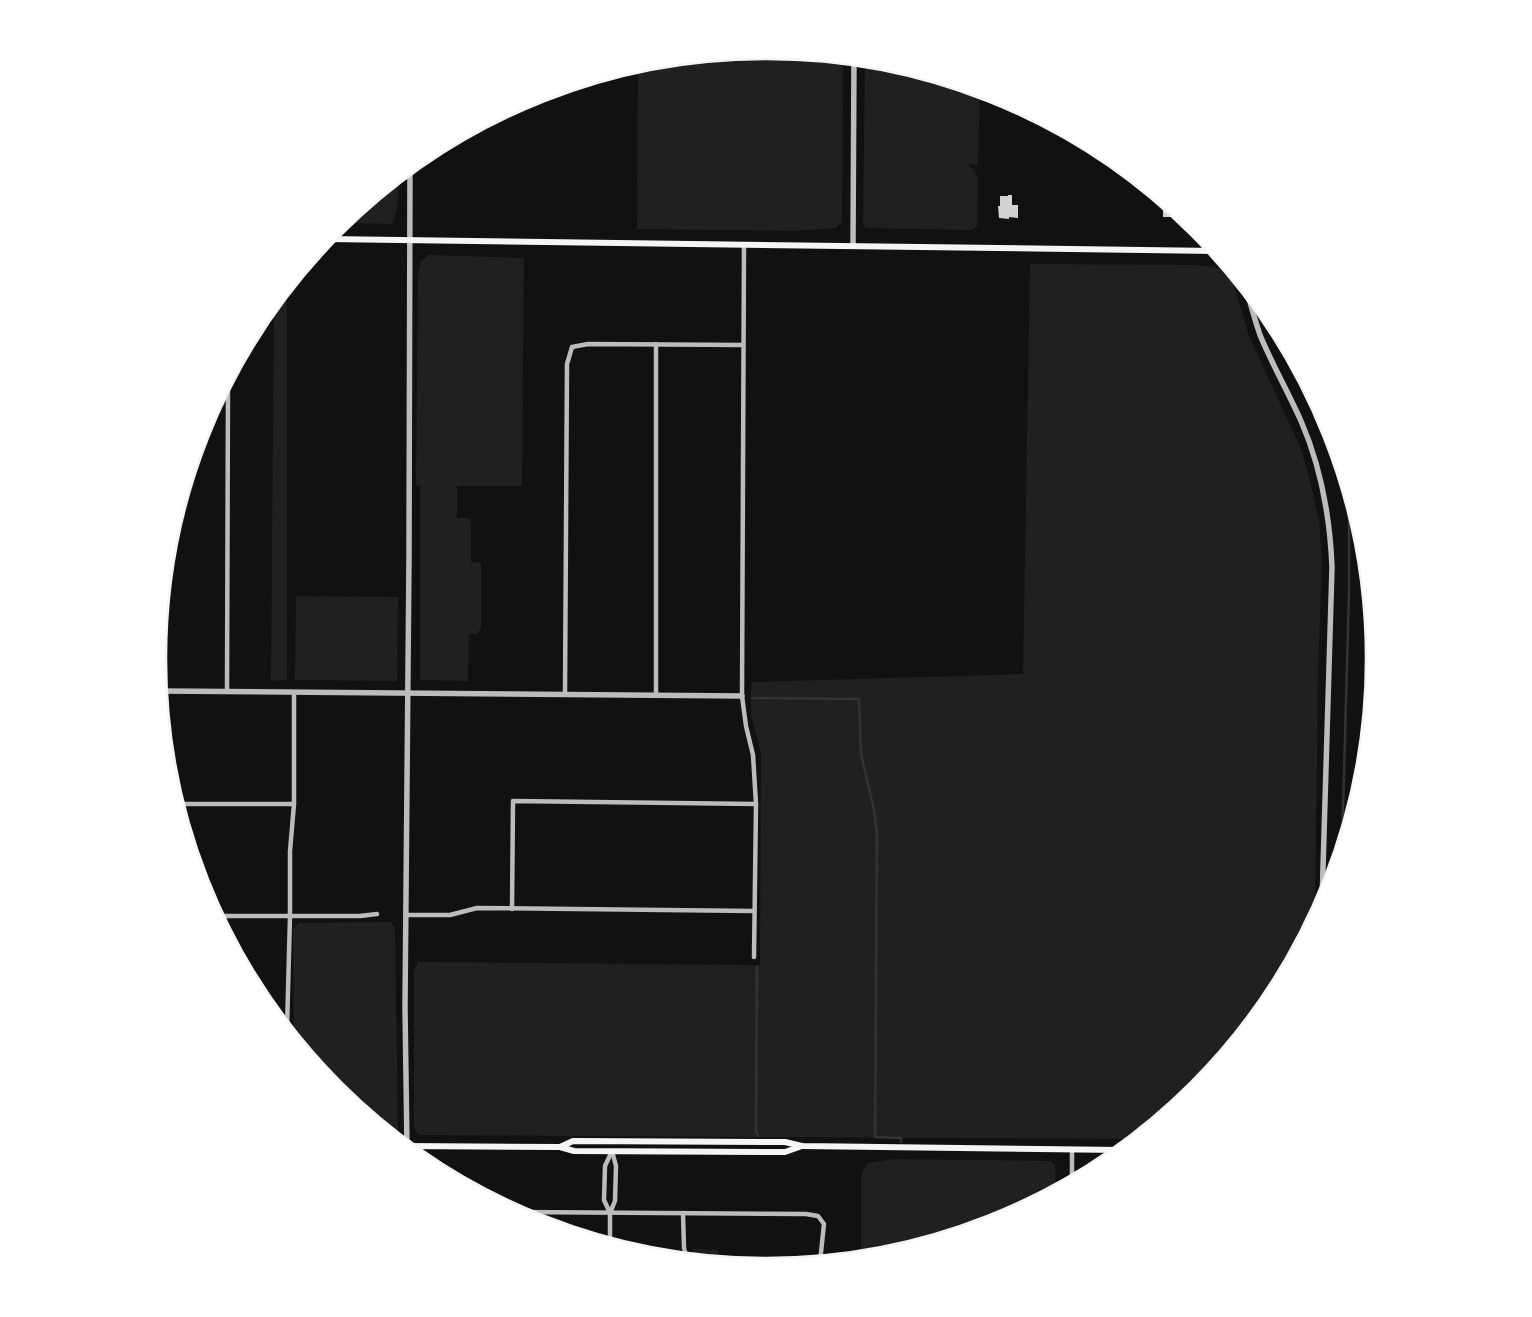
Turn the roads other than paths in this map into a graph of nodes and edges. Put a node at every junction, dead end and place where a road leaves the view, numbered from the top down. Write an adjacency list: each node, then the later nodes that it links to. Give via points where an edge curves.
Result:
1 (854, 66): 6 (street)
2 (410, 177): 4 (street)
3 (337, 239): 4 (main road)
4 (409, 240): 5 (main road); 15 (street)
5 (744, 245): 6 (main road); 10 (street)
6 (853, 246): 7 (main road)
7 (1206, 251)
8 (1253, 309): 22 (street, via 1262,337 1314,456 1331,535)
9 (656, 344): 10 (street); 16 (street, via 572,347 566,364); 17 (street)
10 (743, 346): 18 (street)
11 (228, 393): 13 (street)
12 (168, 691): 13 (street)
13 (227, 691): 14 (street)
14 (294, 692): 15 (street); 20 (street)
15 (408, 693): 16 (street); 26 (street)
16 (566, 694): 17 (street)
17 (656, 695): 18 (street)
18 (742, 696): 21 (street, via 754,755)
19 (185, 804): 20 (street)
20 (294, 804): 28 (street)
21 (756, 804): 23 (street, via 513,802); 24 (street)
22 (1323, 881)
23 (512, 909): 24 (street); 26 (street, via 477,908 444,916)
24 (753, 911): 29 (street)
25 (377, 914): 28 (street)
26 (407, 915): 31 (street)
27 (224, 916): 28 (street)
28 (290, 916): 30 (street)
29 (754, 957)
30 (286, 1019)
31 (406, 1138)
32 (694, 1141): 33 (main road, via 785,1142); 35 (main road, via 573,1141); 38 (main road, via 684,1145 621,1145)
33 (802, 1146): 36 (main road); 38 (main road, via 785,1152)
34 (419, 1147): 35 (main road)
35 (560, 1147): 38 (main road, via 574,1151)
36 (1072, 1149): 37 (main road); 39 (street)
37 (1109, 1150)
38 (612, 1151): 41 (street, via 616,1166 616,1193); 41 (street, via 605,1166 604,1200)
39 (1072, 1174)
40 (534, 1212): 41 (street)
41 (610, 1213): 42 (street); 43 (street)
42 (683, 1213): 44 (street); 45 (street, via 818,1216 824,1224)
43 (610, 1238)
44 (685, 1253)
45 (821, 1255)

